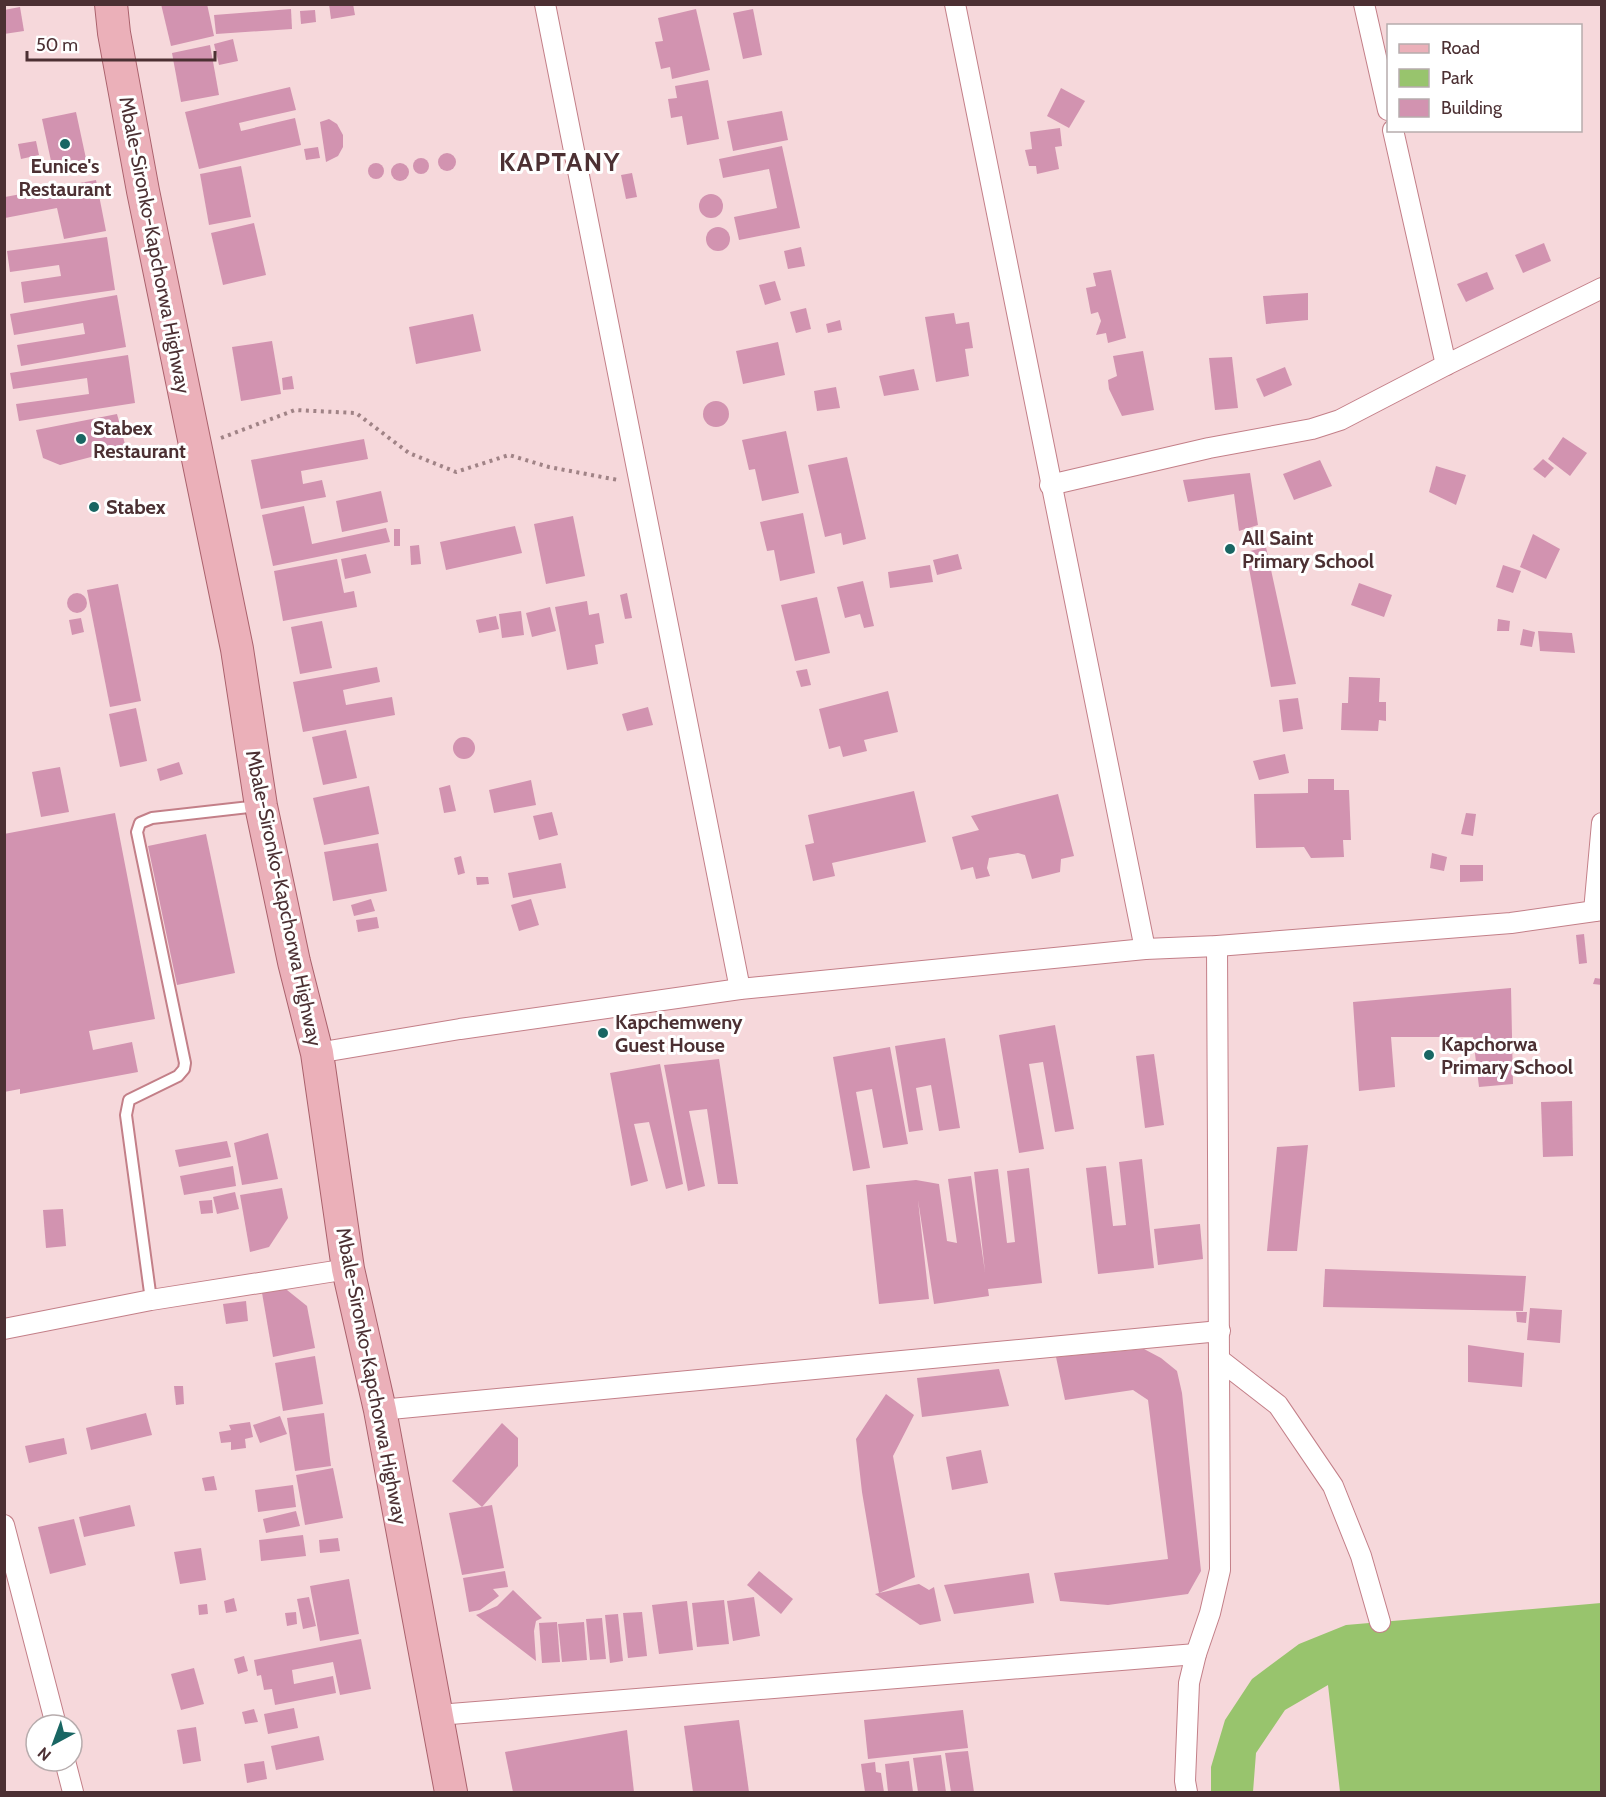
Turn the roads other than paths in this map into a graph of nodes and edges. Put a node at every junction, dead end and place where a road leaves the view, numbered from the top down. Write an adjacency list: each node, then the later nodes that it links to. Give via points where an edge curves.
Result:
1 (111, 4): 10 (main road, Mbale-Sironko-Kapchorwa Highway, via 143,191 237,649)
2 (545, 4): 15 (street)
3 (955, 4): 9 (street)
4 (1365, 4): 5 (street)
5 (1387, 101)
6 (1393, 132): 8 (street)
7 (1602, 288): 8 (street)
8 (1446, 364): 9 (street, via 1340,420 1312,429)
9 (1050, 485): 14 (street)
10 (261, 806): 16 (main road, Mbale-Sironko-Kapchorwa Highway); 18 (lane, via 152,818 140,823 137,832 184,1063 178,1076 126,1105)
11 (1602, 824): 12 (street)
12 (1598, 910): 13 (street, via 1511,923)
13 (1217, 946): 14 (street); 20 (street)
14 (1145, 949): 15 (street)
15 (740, 989): 16 (street)
16 (317, 1053): 17 (main road, Mbale-Sironko-Kapchorwa Highway)
17 (348, 1269): 18 (street); 22 (main road, Mbale-Sironko-Kapchorwa Highway)
18 (151, 1300): 19 (street)
19 (4, 1329)
20 (1220, 1331): 21 (street); 22 (street)
21 (1220, 1360): 24 (street, via 1278,1405 1333,1485 1361,1556); 25 (street, via 1220,1570)
22 (380, 1410): 27 (main road, Mbale-Sironko-Kapchorwa Highway)
23 (4, 1525): 26 (street)
24 (1380, 1622)
25 (1196, 1654): 27 (street); 31 (street, via 1186,1717)
26 (53, 1713)
27 (438, 1715): 30 (main road, Mbale-Sironko-Kapchorwa Highway)
28 (68, 1773): 29 (street)
29 (73, 1792)
30 (452, 1792)
31 (1187, 1792)

